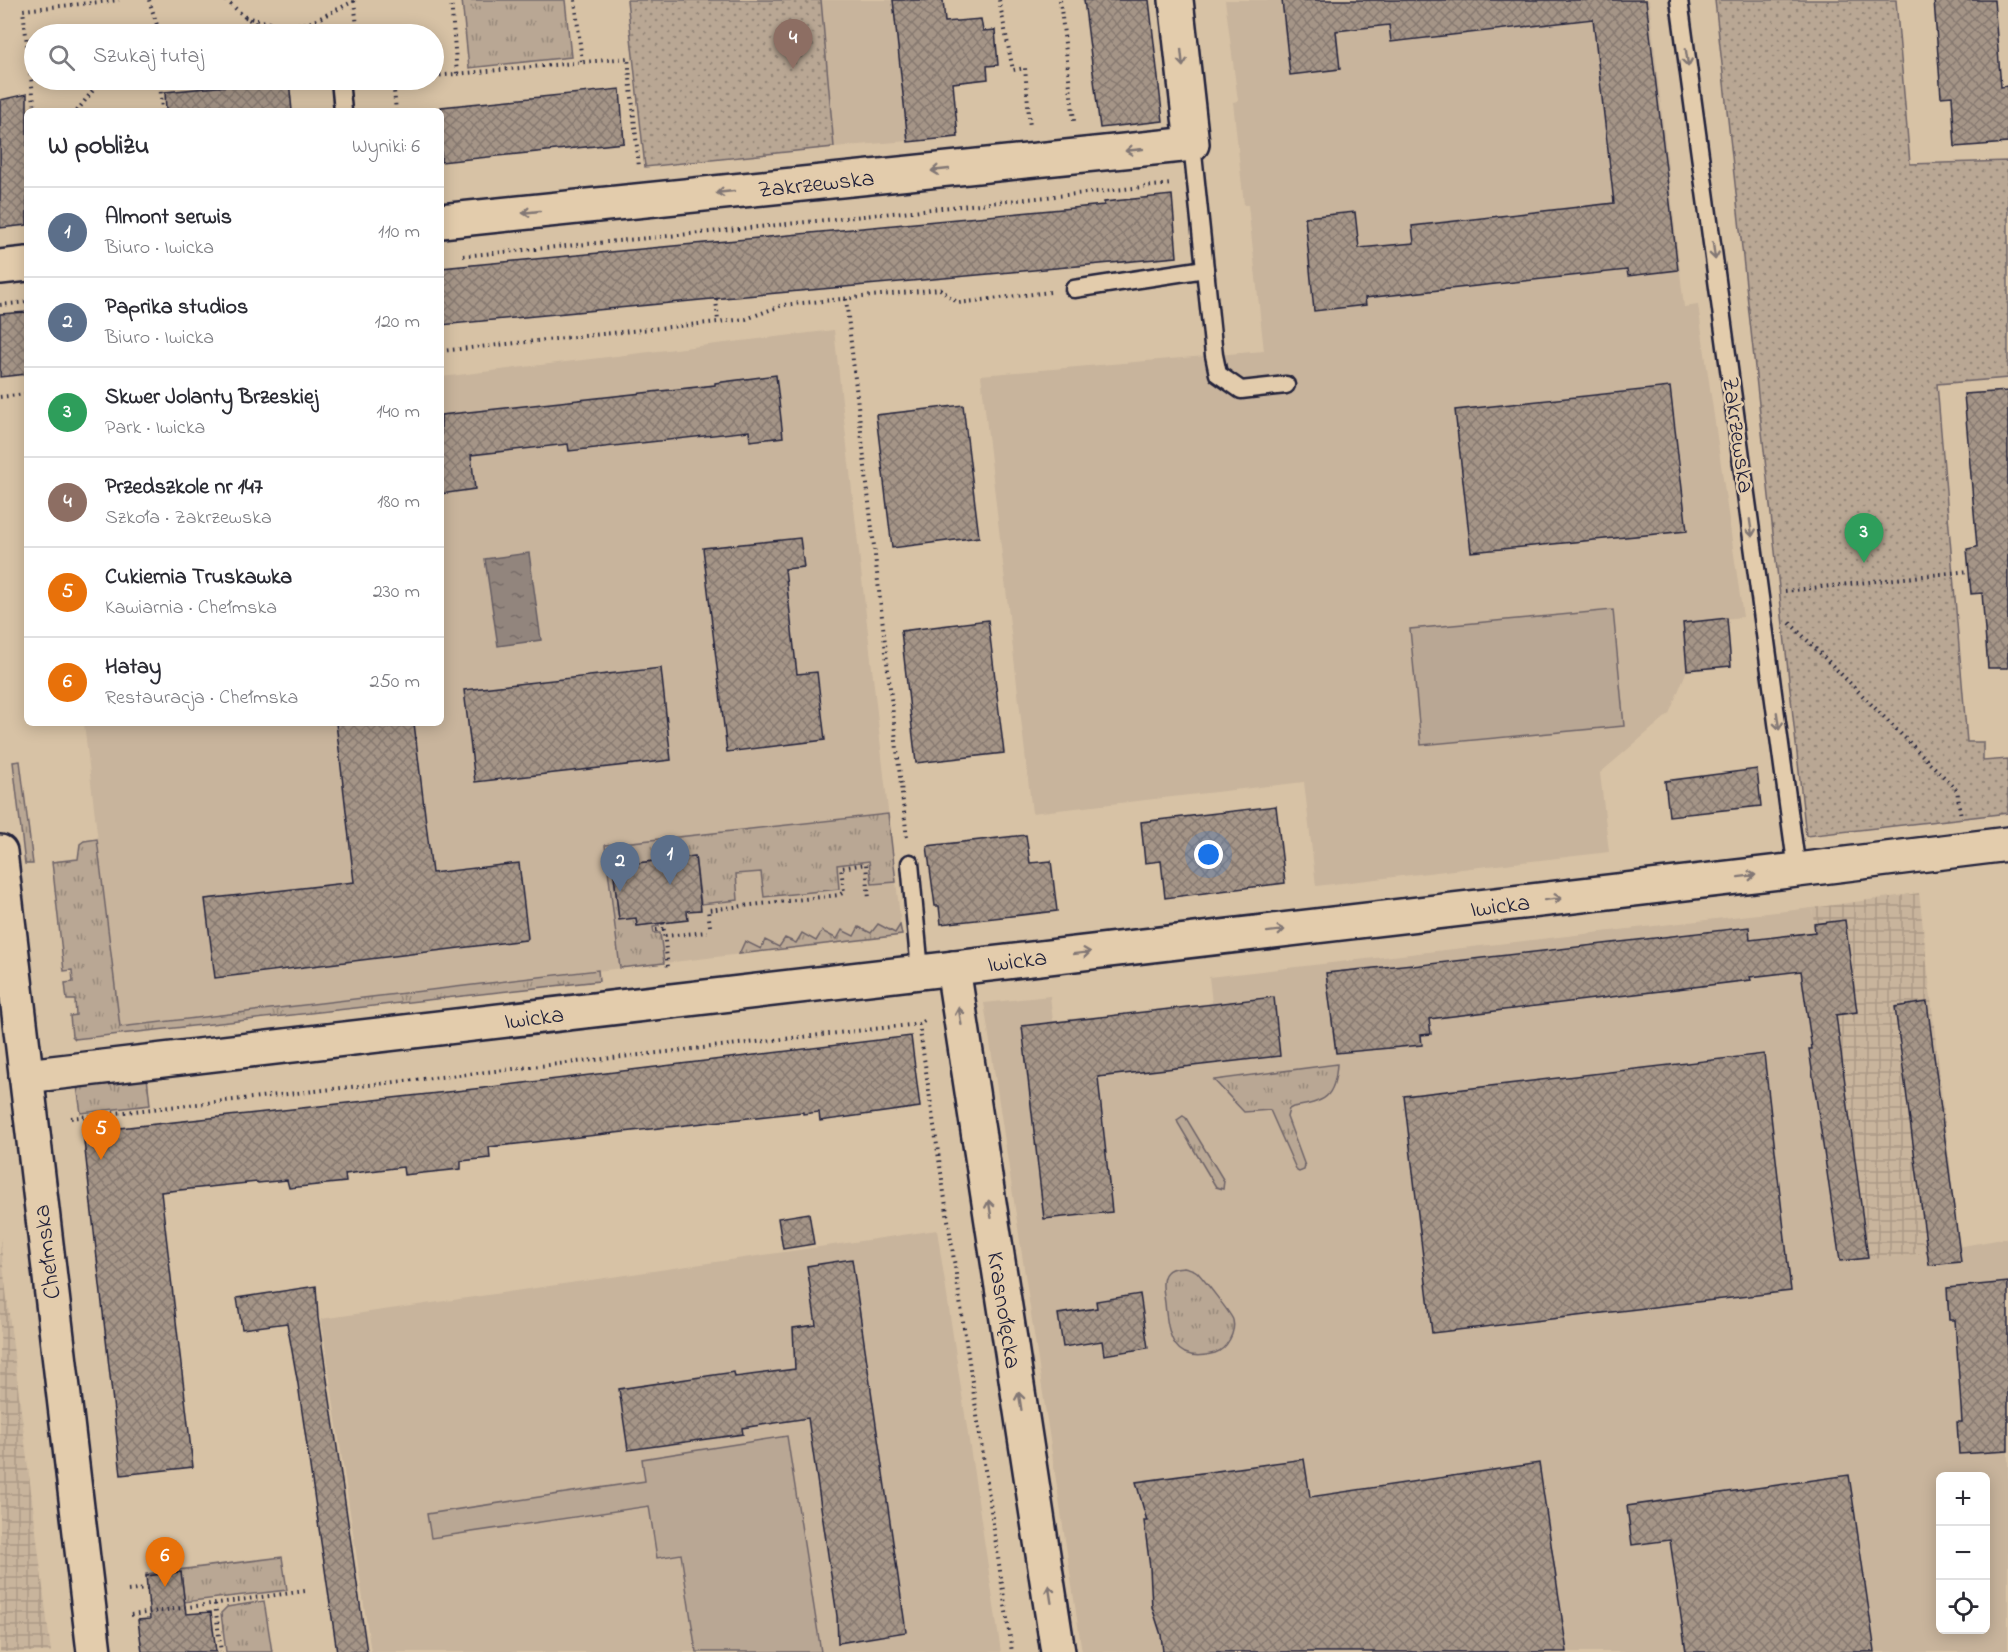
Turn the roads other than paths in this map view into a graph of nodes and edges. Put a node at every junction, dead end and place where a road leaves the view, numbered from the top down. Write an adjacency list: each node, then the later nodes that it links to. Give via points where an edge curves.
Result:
1 (1176, 0): 5 (street, one-way to 5)
2 (1679, 0): 15 (lane, Zakrzewska, one-way to 15)
3 (341, 90): 4 (lane)
4 (343, 108)
5 (1192, 144): 6 (street, Zakrzewska, one-way to 6); 9 (lane)
6 (444, 221)
7 (24, 264): 8 (street)
8 (0, 267)
9 (1205, 269): 10 (lane); 11 (lane, via 1218,374 1241,390)
10 (1074, 290)
11 (1286, 386)
12 (2008, 844): 15 (street, Iwicka)
13 (0, 852): 16 (street, Chełmska)
14 (910, 863): 18 (lane)
15 (1797, 870): 17 (street, Iwicka, one-way to 15)
16 (3, 911): 19 (street, Chełmska)
17 (952, 968): 18 (street, Iwicka); 21 (street, Krasnołęcka, one-way to 17)
18 (920, 971): 19 (street, Iwicka)
19 (26, 1076): 20 (street, Chełmska)
20 (94, 1652)
21 (1058, 1652)

